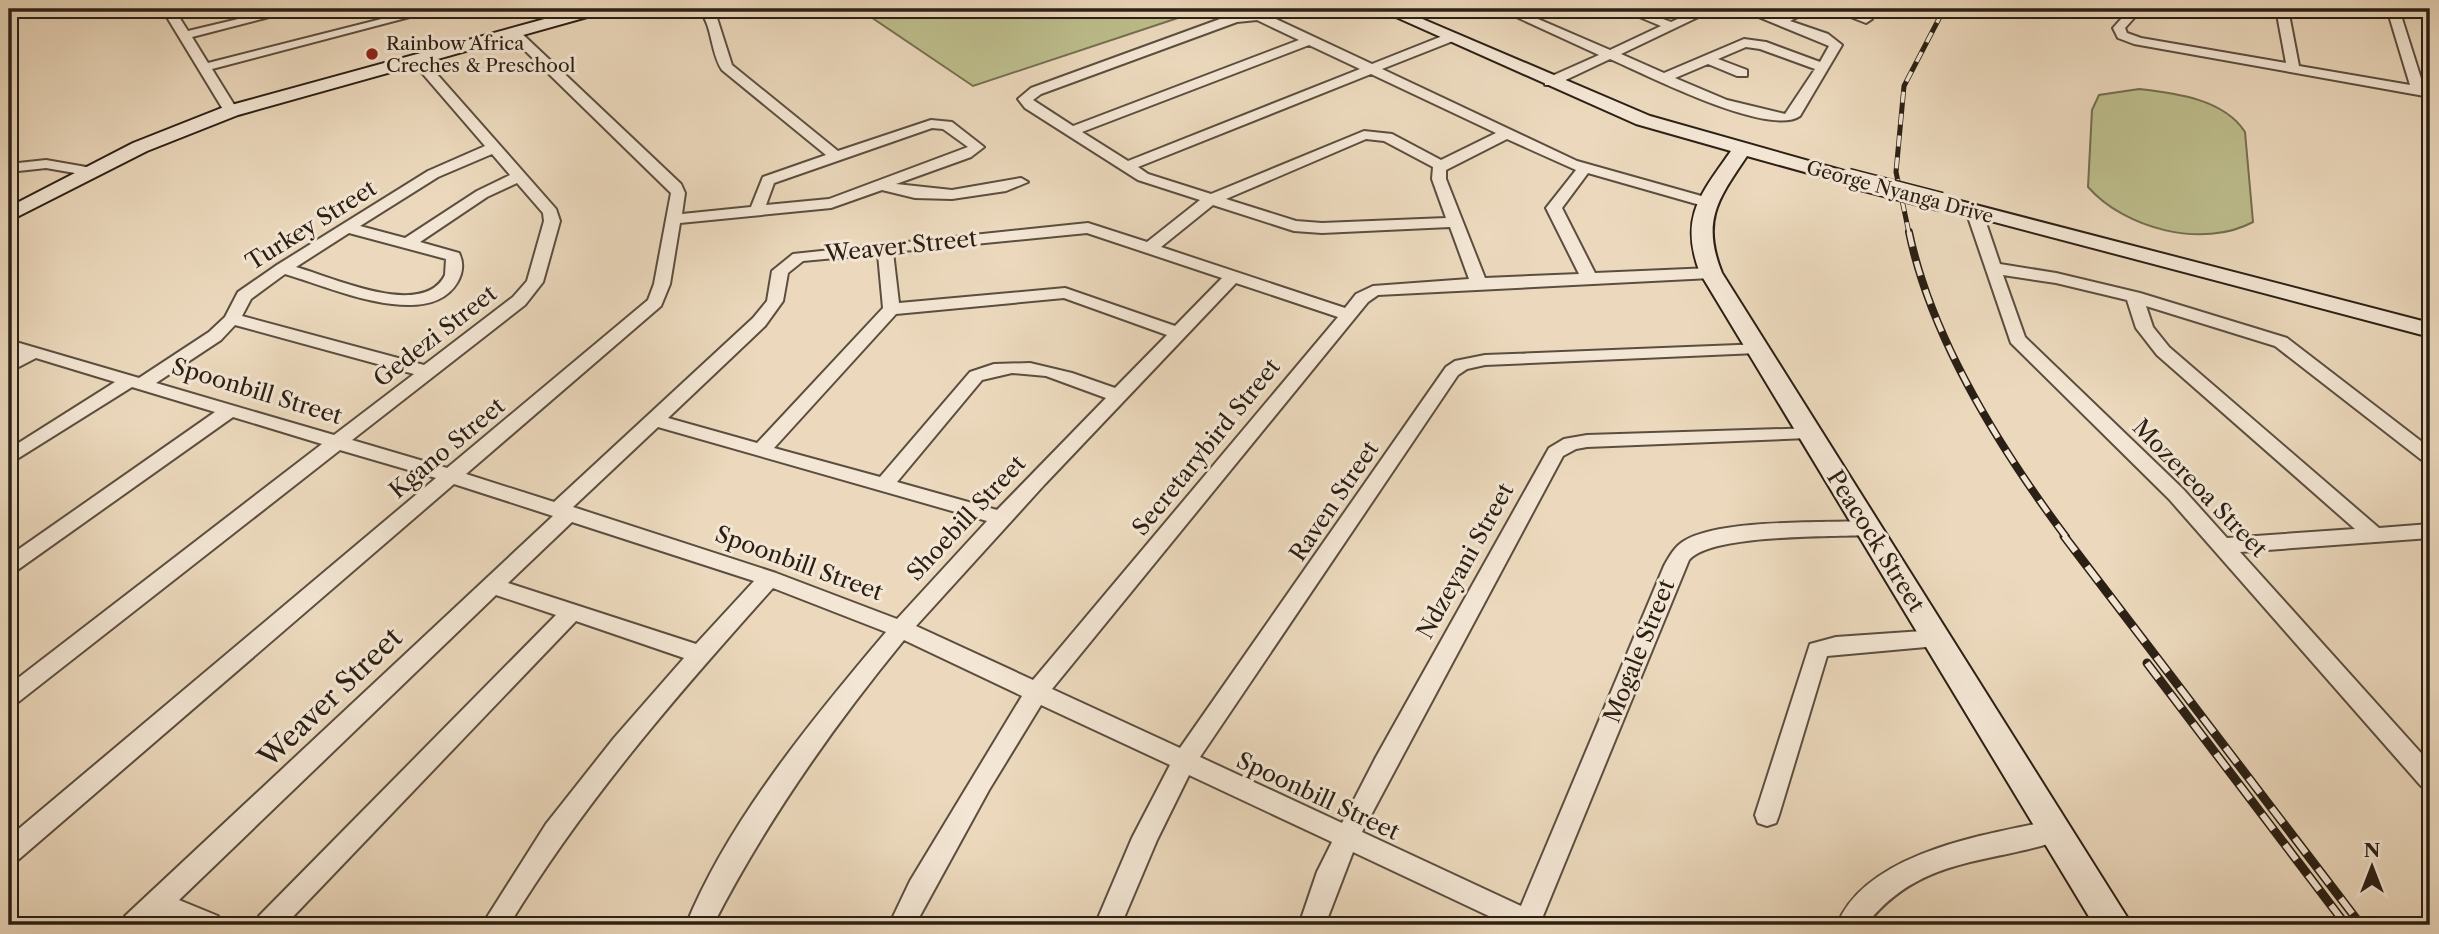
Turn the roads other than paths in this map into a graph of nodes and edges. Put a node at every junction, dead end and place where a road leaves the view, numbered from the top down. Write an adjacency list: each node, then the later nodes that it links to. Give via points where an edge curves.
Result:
1 (18, 9): 17 (street)
2 (168, 9): 22 (street)
3 (294, 9): 22 (street)
4 (434, 9): 29 (street)
5 (599, 9): 21 (street)
6 (705, 9): 41 (street, via 712,16 721,60 727,67)
7 (1386, 9): 23 (street, George Nyanga Drive)
8 (1505, 9): 25 (street)
9 (1626, 9): 20 (street)
10 (1709, 9): 20 (street)
11 (1745, 9): 19 (street)
12 (1807, 9): 19 (street)
13 (1836, 9): 18 (street)
14 (2136, 9): 31 (street, via 2119,28 2129,38)
15 (2282, 9): 31 (street)
16 (2393, 9): 35 (street)
17 (9, 11)
18 (1867, 19)
19 (1780, 21): 28 (street, via 1835,43 1836,49)
20 (1671, 26): 25 (street)
21 (513, 32): 27 (street); 57 (street, Kgano Street, via 671,180 678,193)
22 (185, 35): 29 (street)
23 (1449, 38): 30 (street); 34 (street, George Nyanga Drive)
24 (1310, 40): 30 (street); 37 (street); 37 (street, via 1264,18 1241,16 1026,96 1030,105)
25 (1611, 54): 33 (street); 34 (street)
26 (1705, 58): 28 (street, via 1752,43); 32 (street); 33 (street)
27 (416, 59): 36 (street); 39 (street, Gedezi Street)
28 (1822, 66): 33 (street, via 1795,113 1784,118 1730,106)
29 (206, 67): 36 (street)
30 (1372, 69): 38 (street); 43 (street)
31 (2293, 69): 35 (street)
32 (1742, 73)
33 (1664, 78)
34 (1550, 82): 40 (street, George Nyanga Drive, via 1643,120)
35 (2424, 92)
36 (232, 111): 46 (street, via 140,147)
37 (1073, 131): 43 (street)
38 (1506, 134): 42 (street); 45 (street)
39 (496, 147): 47 (street, Gedezi Street); 59 (street, Turkey Street, via 449,165)
40 (1741, 150): 48 (street, George Nyanga Drive); 52 (street, Peacock Street)
41 (835, 156): 50 (street, via 935,123 947,125 977,147); 54 (street, via 768,180)
42 (1441, 166): 51 (street, via 1387,137 1370,134); 58 (street, via 1439,179)
43 (1125, 167): 51 (street)
44 (9, 168): 46 (street, via 46,164)
45 (1584, 169): 52 (street); 67 (street, via 1555,208)
46 (92, 172): 56 (street)
47 (520, 176): 60 (street, via 482,194); 79 (street, Gedezi Street, via 552,216 535,282 519,301)
48 (1848, 178): 53 (street, George Nyanga Drive, bridge)
49 (1021, 181): 50 (street, via 927,195 902,193)
50 (883, 185): 54 (street, via 831,203)
51 (1210, 200): 58 (street, via 1302,228); 61 (street)
52 (1707, 202): 65 (street, Peacock Street, via 1698,238)
53 (1941, 202): 55 (street, George Nyanga Drive)
54 (757, 210): 57 (street)
55 (1974, 211): 64 (street, Mozereoa Street); 73 (street, George Nyanga Drive)
56 (9, 215)
57 (674, 219): 89 (street, Kgano Street, via 655,302)
58 (1455, 222): 68 (street)
59 (348, 228): 60 (street); 63 (street, Turkey Street)
60 (408, 243): 63 (street, via 453,256 451,281 443,291 407,302)
61 (1151, 247): 62 (street, Weaver Street, via 1080,228); 66 (street, Weaver Street)
62 (885, 248): 70 (street); 83 (street, Weaver Street, via 791,260 780,271 778,293 770,310)
63 (283, 268): 72 (street, Turkey Street, via 244,296)
64 (1993, 268): 69 (street); 96 (street, Mozereoa Street, via 2011,326 2022,344 2158,475)
65 (1711, 273): 67 (street, Secretarybird Street); 76 (street, Peacock Street)
66 (1233, 276): 71 (street, Weaver Street); 74 (street, Shoebill Street)
67 (1588, 278): 68 (street, Secretarybird Street)
68 (1479, 283): 71 (street, Secretarybird Street, via 1384,288 1362,298)
69 (2134, 297): 87 (street, via 2281,342); 95 (street, via 2145,328 2163,351)
70 (891, 309): 74 (street, via 1065,293); 86 (street)
71 (1346, 314): 104 (street, Secretarybird Street)
72 (232, 318): 79 (street); 80 (street, Turkey Street, via 215,336)
73 (2430, 330)
74 (1177, 333): 81 (street, Shoebill Street)
75 (9, 345): 77 (street, Spoonbill Street)
76 (1756, 348): 84 (street, Peacock Street); 106 (street, Raven Street, via 1485,360 1452,371)
77 (34, 352): 78 (street); 80 (street, Spoonbill Street)
78 (9, 367)
79 (428, 372): 85 (street, Gedezi Street)
80 (136, 382): 82 (street, Spoonbill Street); 88 (street, Turkey Street)
81 (1118, 396): 90 (street, via 1036,368 987,371 976,376); 92 (street, Shoebill Street)
82 (231, 410): 85 (street, Spoonbill Street); 97 (street)
83 (654, 420): 86 (street); 91 (street, Weaver Street)
84 (1808, 432): 93 (street, Peacock Street); 110 (street, Ndzeyani Street, via 1587,440 1556,452)
85 (337, 442): 89 (street, Spoonbill Street); 105 (street, Gedezi Street)
86 (761, 450): 90 (street)
87 (2430, 457)
88 (9, 458)
89 (451, 476): 91 (street, Spoonbill Street); 111 (street, Kgano Street)
90 (885, 484): 92 (street)
91 (564, 512): 98 (street, Spoonbill Street); 99 (street, Weaver Street)
92 (1001, 518): 101 (street, Shoebill Street)
93 (1867, 528): 102 (street, Peacock Street); 113 (street, Mogale Street, via 1722,538 1693,544 1684,551)
94 (2430, 531): 95 (street)
95 (2373, 534): 96 (street)
96 (2224, 546): 107 (street, Mozereoa Street)
97 (9, 566)
98 (769, 578): 101 (street, Spoonbill Street); 103 (street)
99 (491, 585): 100 (street); 112 (street, Weaver Street)
100 (571, 613): 103 (street); 116 (street)
101 (899, 628): 104 (street, Spoonbill Street); 118 (street, Shoebill Street, via 762,815)
102 (1937, 638): 108 (street, via 1818,650); 109 (street, Peacock Street)
103 (699, 654): 117 (street, via 594,779)
104 (1036, 693): 106 (street, Spoonbill Street); 119 (street, Secretarybird Street, via 919,888)
105 (9, 697)
106 (1183, 763): 110 (street, Spoonbill Street); 120 (street, Raven Street)
107 (2430, 779)
108 (1767, 815)
109 (2055, 831): 122 (street, via 1966,850 1930,863 1876,895); 123 (street, Peacock Street)
110 (1346, 838): 113 (street, Spoonbill Street); 121 (street, Ndzeyani Street)
111 (9, 852)
112 (157, 903): 114 (street, Weaver Street); 115 (street)
113 (1529, 924)
114 (134, 925)
115 (209, 925)
116 (268, 925)
117 (495, 925)
118 (699, 925)
119 (902, 925)
120 (1108, 925)
121 (1312, 925)
122 (1850, 925)
123 (2114, 925)

